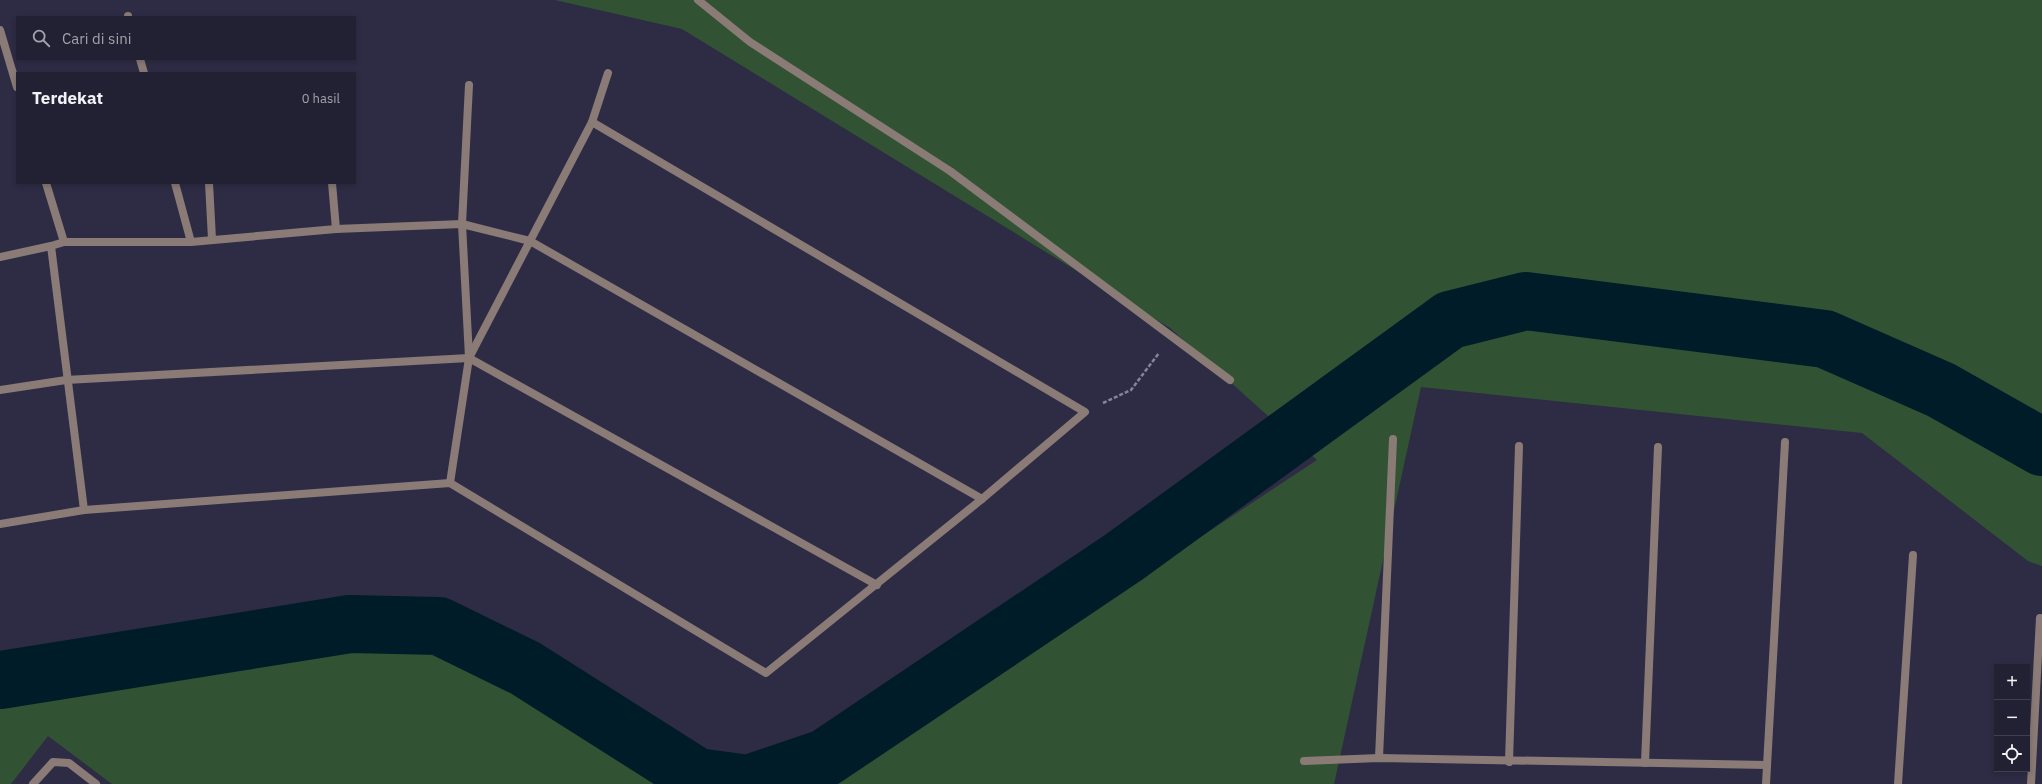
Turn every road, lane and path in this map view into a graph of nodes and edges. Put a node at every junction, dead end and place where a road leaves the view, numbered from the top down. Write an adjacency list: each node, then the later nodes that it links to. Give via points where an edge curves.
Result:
1 (698, 0): 21 (street, via 750,42 950,171)
2 (0, 30): 6 (street)
3 (140, 60): 4 (street)
4 (144, 72)
5 (608, 72): 8 (street)
6 (16, 84)
7 (469, 85): 13 (street)
8 (592, 122): 16 (street); 26 (street)
9 (46, 184): 17 (street)
10 (175, 184): 18 (street)
11 (209, 184): 15 (street)
12 (332, 184): 14 (street)
13 (462, 224): 14 (street); 16 (street); 22 (street)
14 (336, 229): 15 (street)
15 (212, 239): 18 (street)
16 (530, 241): 22 (street); 32 (street)
17 (64, 242): 18 (street); 19 (street)
18 (191, 242)
19 (51, 246): 20 (street); 23 (street)
20 (0, 257)
21 (1172, 336): 24 (street); 26 (path, via 1131,390)
22 (469, 358): 23 (street); 31 (street); 36 (street)
23 (66, 380): 25 (street); 33 (street)
24 (1230, 380)
25 (0, 390)
26 (1085, 412): 32 (street)
27 (1393, 439): 38 (street)
28 (1785, 442): 42 (street)
29 (1519, 446): 40 (street)
30 (1658, 447): 41 (street)
31 (450, 483): 33 (street); 36 (street, via 766,673)
32 (982, 499): 36 (street)
33 (84, 510): 34 (street)
34 (0, 524)
35 (1913, 555): 46 (street)
36 (877, 585)
37 (2040, 618): 47 (street)
38 (1379, 758): 39 (street); 40 (street)
39 (1304, 761)
40 (1509, 762): 41 (street)
41 (1645, 763): 42 (street)
42 (1767, 765): 45 (street)
43 (33, 784): 44 (street, via 53,762 69,763)
44 (96, 784)
45 (1766, 784)
46 (1898, 784)
47 (2031, 784)

